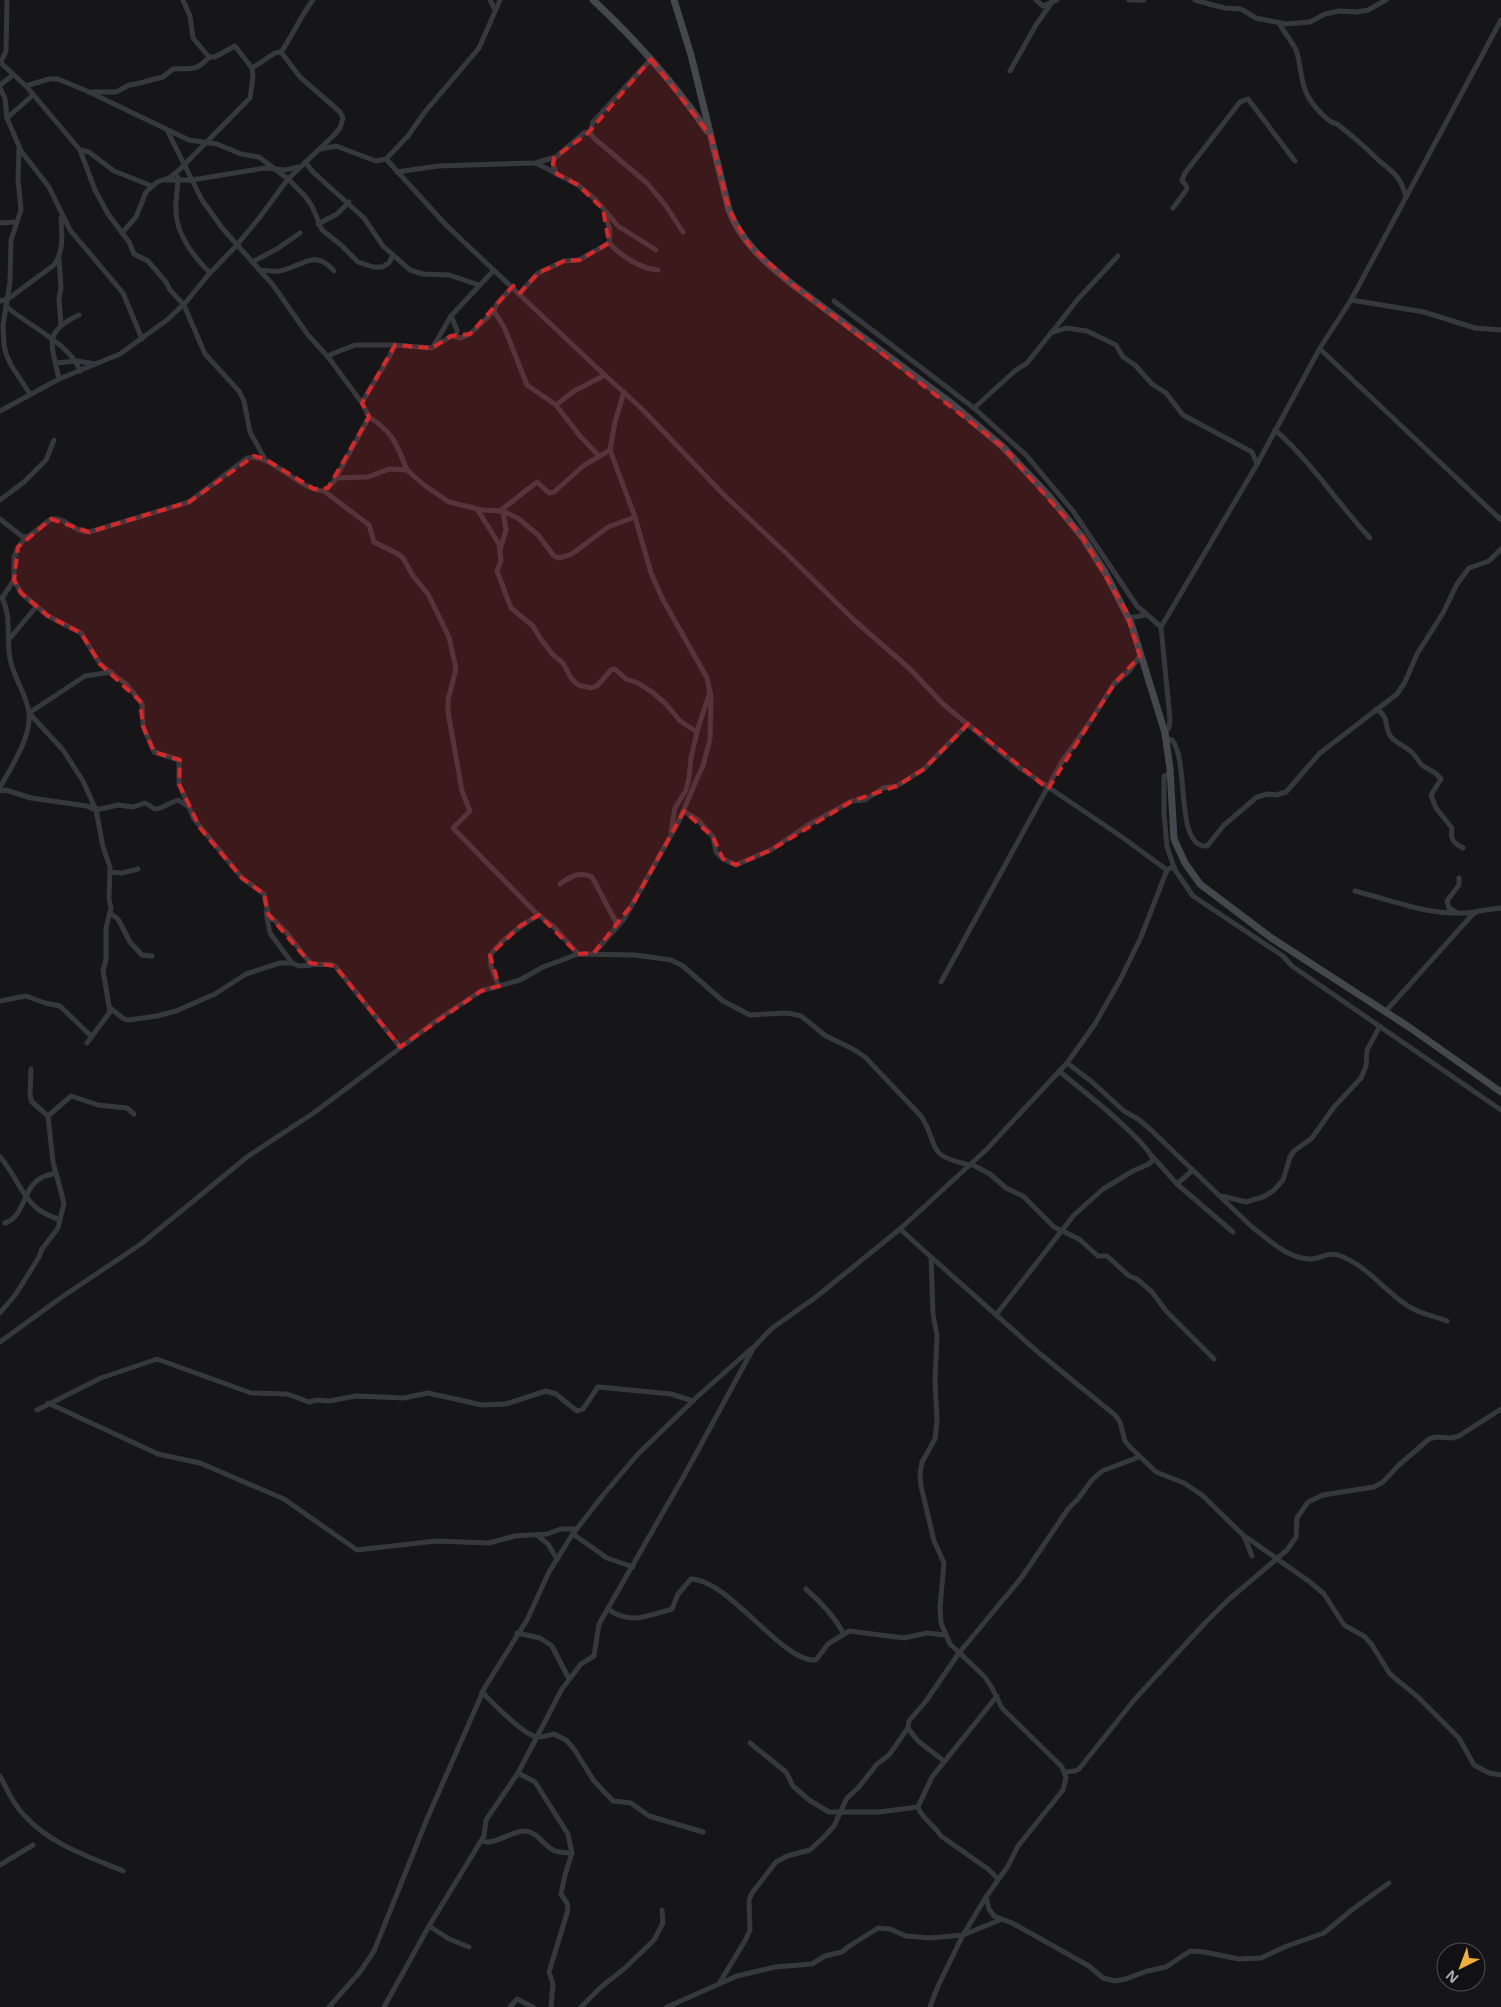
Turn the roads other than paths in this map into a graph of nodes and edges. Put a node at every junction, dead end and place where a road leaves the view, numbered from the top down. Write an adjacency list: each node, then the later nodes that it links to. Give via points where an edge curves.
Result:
1 (7, 0): 20 (street, via 6,51)
2 (183, 0): 18 (street, via 190,16 193,38)
3 (313, 0): 17 (street)
4 (490, 0): 14 (street)
5 (500, 0): 14 (street)
6 (593, 0): 19 (street)
7 (674, 0): 31 (street)
8 (1036, 0): 13 (street, via 1043,6)
9 (1129, 0): 10 (street)
10 (1144, 0)
11 (1195, 0): 16 (street, via 1241,9 1252,16)
12 (1386, 0): 16 (street, via 1368,10 1339,11 1305,23)
13 (1054, 1): 22 (street)
14 (495, 10): 37 (street, via 479,48)
15 (1501, 20): 51 (street)
16 (1279, 23): 51 (street, via 1296,49 1306,93 1321,114 1394,171)
17 (281, 52): 21 (street); 34 (street, via 300,77 340,112 340,128)
18 (209, 57): 21 (street, via 235,46); 26 (street, via 202,65 186,71 173,69 163,77 129,85 116,92)
19 (651, 59): 30 (street, via 593,122); 31 (street)
20 (0, 62): 23 (street)
21 (252, 68): 32 (street, via 250,98)
22 (1010, 71)
23 (13, 75): 24 (street); 25 (street)
24 (26, 86): 26 (street, via 49,79); 27 (street)
25 (0, 87): 28 (street)
26 (87, 91): 29 (street)
27 (33, 95): 28 (street); 35 (street)
28 (7, 118): 33 (street)
29 (168, 131): 32 (street, via 189,140); 41 (street)
30 (590, 133): 36 (street, via 585,132); 62 (street, via 647,183)
31 (711, 136): 134 (street, via 735,225 749,245 792,284 951,403 1003,447 1083,538)
32 (208, 142): 41 (street); 42 (street, via 259,157)
33 (19, 146): 55 (street, via 49,187); 56 (street, via 21,210)
34 (321, 149): 37 (street, via 336,146 376,161); 40 (street)
35 (80, 150): 50 (street, via 90,152 114,171); 61 (street, via 95,190)
36 (554, 158): 39 (street); 45 (street)
37 (386, 159): 44 (street)
38 (1295, 161): 53 (street, via 1248,98 1240,102 1185,174 1182,181 1187,189)
39 (535, 163): 44 (street, via 438,166); 45 (street)
40 (303, 164): 42 (street, via 285,170); 46 (street); 52 (street)
41 (185, 165): 43 (street); 49 (street)
42 (276, 169): 46 (street); 49 (street)
43 (178, 171): 47 (street); 48 (street)
44 (397, 172): 72 (street)
45 (557, 174): 54 (street, via 578,186)
46 (288, 179): 58 (street, via 309,201); 65 (street)
47 (166, 180): 48 (street); 50 (street)
48 (178, 180): 49 (street); 75 (street, via 178,223 191,253)
49 (192, 180): 65 (street, via 202,200)
50 (152, 186): 61 (street, via 146,192 136,217)
51 (1406, 197): 80 (street)
52 (348, 202): 58 (street, via 337,214); 67 (street)
53 (1174, 208)
54 (603, 209): 64 (street, via 610,230); 66 (street, via 618,226)
55 (61, 215): 59 (street); 60 (street)
56 (17, 222): 57 (street); 79 (street, via 11,240)
57 (0, 223)
58 (318, 224): 67 (street, via 358,262 382,267 389,263)
59 (62, 227): 60 (street); 69 (street)
60 (70, 230): 94 (street, via 123,292)
61 (122, 232): 83 (street, via 135,256 148,261)
62 (683, 232)
63 (300, 233): 70 (street)
64 (609, 243): 73 (street, via 628,259); 78 (street, via 579,260 564,261 538,273)
65 (236, 246): 70 (street); 75 (street)
66 (656, 250)
67 (392, 255): 76 (street, via 410,270 449,275)
68 (1118, 256): 91 (street)
69 (59, 258): 79 (street, via 45,273); 88 (street)
70 (252, 262): 71 (street)
71 (259, 270): 74 (street, via 279,271 307,261 321,260); 98 (street)
72 (494, 270): 76 (street); 77 (street)
73 (658, 270)
74 (334, 271)
75 (210, 273): 83 (street)
76 (479, 285): 87 (street)
77 (513, 286): 78 (street); 85 (street)
78 (520, 293): 103 (street)
79 (8, 299): 81 (street); 84 (street)
80 (1351, 300): 90 (street, via 1424,312 1475,328); 97 (street)
81 (0, 301)
82 (834, 301): 109 (street)
83 (184, 305): 94 (street); 116 (street, via 205,354 242,396 250,432)
84 (6, 306): 89 (street); 93 (street)
85 (494, 311): 92 (street, via 470,334 461,338); 108 (street, via 527,386)
86 (80, 315): 88 (street)
87 (451, 316): 92 (street); 96 (street)
88 (61, 325): 93 (street)
89 (1, 328): 106 (street, via 11,366)
90 (1501, 330)
91 (1051, 333): 109 (street, via 1027,363); 117 (street, via 1066,328 1087,331 1116,345 1152,384 1170,397 1183,415 1252,452)
92 (456, 336): 96 (street)
93 (52, 339): 99 (street); 100 (street)
94 (142, 339): 101 (street, via 120,354)
95 (394, 345): 96 (street); 98 (street, via 355,345); 107 (street, via 388,362)
96 (432, 348)
97 (1320, 349): 112 (street); 126 (street)
98 (326, 356): 107 (street)
99 (77, 361): 100 (street); 101 (street); 102 (street)
100 (56, 363): 104 (street)
101 (96, 364): 102 (street)
102 (80, 371): 104 (street)
103 (605, 375): 105 (street); 108 (street, via 574,390)
104 (59, 379): 106 (street)
105 (624, 392): 114 (street); 142 (street, via 724,496)
106 (30, 394): 110 (street)
107 (362, 403): 111 (street)
108 (556, 405): 115 (street)
109 (974, 408): 133 (street, via 1026,455 1073,511)
110 (0, 411)
111 (368, 417): 118 (street, via 385,428 395,440); 119 (street)
112 (1276, 430): 117 (street); 128 (street)
113 (54, 440): 121 (street, via 46,460)
114 (610, 450): 115 (street); 124 (street)
115 (599, 456): 123 (street, via 554,492 549,493 537,482)
116 (265, 458): 120 (street, via 288,476); 127 (street, via 247,458 189,502 89,532 51,519)
117 (1257, 464): 135 (street)
118 (407, 470): 119 (street, via 389,469 368,477); 122 (street, via 449,502)
119 (335, 478): 120 (street)
120 (324, 491): 165 (street, via 369,525 374,542 403,558 437,611 449,637 454,661 448,712 462,791 470,810 454,828)
121 (0, 500)
122 (477, 509): 123 (street); 130 (street, via 494,534)
123 (501, 511): 124 (street, via 527,525 554,556 560,558 572,554 608,527); 130 (street, via 506,530)
124 (635, 517): 139 (street, via 651,573 697,658)
125 (0, 519): 127 (street)
126 (1501, 520)
127 (26, 537): 131 (street, via 15,552)
128 (1370, 538)
129 (1501, 550): 140 (street, via 1488,561 1469,568 1417,654 1405,682 1397,694)
130 (500, 551): 143 (street, via 497,571 511,608 533,626 578,685 597,686 610,670 615,669 626,679 652,692 680,721)
131 (14, 580): 132 (street, via 21,593); 136 (street, via 2,598 7,607)
132 (36, 607): 136 (street); 138 (street, via 81,633 97,660)
133 (1145, 615): 134 (street); 135 (street)
134 (1129, 618): 137 (street)
135 (1161, 627): 144 (street, via 1170,719)
136 (10, 640): 141 (street, via 12,667)
137 (1140, 656): 144 (street); 147 (street, via 1114,684 1061,763)
138 (111, 672): 141 (street, via 84,676); 148 (street, via 142,704 143,726 154,752 179,760 179,784)
139 (710, 691): 143 (street); 150 (street, via 710,739 703,766)
140 (1376, 710): 144 (street, via 1320,753 1286,792 1257,797 1224,825 1208,846 1195,843 1186,825 1179,752); 152 (street, via 1383,713 1393,739 1422,765 1438,773 1441,779 1431,795 1436,808 1452,828 1454,843)
141 (29, 713): 146 (street, via 25,739); 149 (street, via 63,750)
142 (968, 724): 147 (street); 150 (street, via 924,769 897,786 882,788 865,800 852,801 771,850 736,865 722,859 716,852 713,837 698,820)
143 (696, 731): 151 (street, via 698,735 689,778 686,790 674,808)
144 (1165, 735): 145 (street)
145 (1170, 774): 153 (street, via 1164,776 1164,814 1167,847); 177 (street, via 1174,839 1200,884 1270,937)
146 (0, 789): 149 (street)
147 (1048, 789): 155 (street); 173 (street)
148 (187, 805): 149 (street, via 178,800 160,809 143,803 134,807 118,805); 161 (street, via 200,828 242,878 264,894)
149 (96, 810): 156 (street)
150 (683, 811): 151 (street)
151 (671, 835): 167 (street)
152 (1463, 848)
153 (1174, 866): 155 (street); 178 (street, via 1193,896)
154 (138, 869): 156 (street)
155 (1167, 870): 182 (street, via 1120,980 1095,1024)
156 (110, 872): 163 (street)
157 (1459, 878): 164 (street, via 1459,885 1447,901 1449,908)
158 (560, 884): 167 (street, via 576,874 592,876)
159 (1355, 891): 164 (street, via 1411,907)
160 (1501, 908): 162 (street)
161 (266, 909): 171 (street, via 270,933); 172 (street)
162 (1478, 911): 164 (street); 166 (street)
163 (110, 913): 170 (street, via 118,919 130,942 142,955); 176 (street, via 104,970)
164 (1460, 914): 166 (street)
165 (539, 915): 169 (street); 174 (street, via 520,926 490,956)
166 (1465, 923): 177 (street)
167 (618, 926): 168 (street)
168 (594, 953): 169 (street); 191 (street, via 671,960 683,966 723,1001 750,1015 787,1013 801,1016 826,1036 872,1063 921,1116 932,1143 943,1157)
169 (578, 954): 174 (street)
170 (152, 956)
171 (292, 963): 172 (street); 176 (street, via 280,963 246,974 215,994 168,1014 129,1020)
172 (312, 965): 181 (street, via 335,966)
173 (941, 982)
174 (499, 986): 181 (street, via 481,991)
175 (0, 1001): 179 (street, via 26,996 60,1006)
176 (110, 1008): 179 (street, via 109,1015)
177 (1385, 1012): 185 (street)
178 (1380, 1026): 186 (street); 196 (street, via 1367,1050 1361,1078 1334,1107 1312,1138 1294,1151 1283,1180 1263,1197 1246,1202)
179 (91, 1036): 180 (street)
180 (87, 1043)
181 (400, 1047): 206 (street, via 316,1112 247,1157 141,1244)
182 (1066, 1063): 184 (street); 192 (street, via 1138,1119)
183 (31, 1070): 188 (street, via 32,1102)
184 (1059, 1071): 189 (street); 191 (street)
185 (1501, 1092)
186 (1501, 1110)
187 (134, 1114): 188 (street, via 127,1108 98,1105 71,1096)
188 (48, 1116): 193 (street)
189 (1152, 1155): 194 (street); 200 (street, via 1153,1160 1149,1164 1103,1189)
190 (0, 1157): 195 (street)
191 (970, 1164): 199 (street); 200 (street, via 1023,1196)
192 (1193, 1170): 194 (street); 196 (street)
193 (56, 1173): 195 (street, via 40,1178); 197 (street, via 64,1203)
194 (1177, 1184): 201 (street)
195 (26, 1195): 197 (street, via 38,1209); 198 (street, via 15,1218)
196 (1221, 1196): 205 (street, via 1252,1227 1295,1257 1339,1256 1362,1267 1406,1305)
197 (60, 1220): 203 (street, via 16,1294)
198 (5, 1223)
199 (900, 1228): 202 (street); 207 (street)
200 (1061, 1231): 204 (street); 208 (street, via 1079,1239 1098,1256 1107,1256 1137,1279)
201 (1233, 1232)
202 (931, 1257): 204 (street); 225 (street, via 938,1336 937,1420 935,1439 922,1462 920,1474 934,1542 944,1563 940,1618)
203 (0, 1313)
204 (996, 1314): 213 (street, via 1114,1415 1122,1427 1125,1441)
205 (1447, 1321)
206 (0, 1342)
207 (754, 1347): 209 (street); 220 (street)
208 (1214, 1359)
209 (693, 1401): 210 (street, via 671,1394 598,1387 583,1409 577,1412 556,1394 546,1391 506,1404 482,1405 428,1393 404,1398 356,1396 309,1402 287,1394 251,1393 157,1360 101,1378); 214 (street, via 638,1454)
210 (48, 1403): 212 (street); 215 (street, via 158,1454 200,1463 284,1499 357,1550 436,1540 489,1543)
211 (1501, 1409): 219 (street, via 1459,1436 1429,1439 1374,1487 1323,1495 1308,1502 1297,1518 1295,1541)
212 (37, 1410)
213 (1139, 1457): 216 (street, via 1156,1472 1184,1483 1202,1495); 226 (street, via 1102,1471 1092,1480 1022,1577)
214 (575, 1532): 215 (street, via 561,1530); 218 (street); 220 (street, via 608,1558)
215 (534, 1534): 218 (street, via 548,1544)
216 (1244, 1536): 217 (street); 219 (street)
217 (1252, 1556)
218 (557, 1559): 223 (street)
219 (1276, 1559): 235 (street, via 1205,1623 1135,1698 1079,1769); 238 (street, via 1324,1594 1344,1625 1364,1636 1390,1674 1459,1738 1474,1765)
220 (634, 1567): 222 (street)
221 (806, 1589): 224 (street, via 830,1611 831,1618)
222 (608, 1609): 224 (street, via 627,1619 672,1609 686,1583 700,1579 728,1597 807,1661 816,1660 828,1644); 227 (street, via 599,1624 594,1656 581,1664)
223 (517, 1633): 227 (street, via 540,1638 552,1646); 228 (street)
224 (844, 1634): 225 (street, via 849,1631 866,1632 904,1638 927,1632)
225 (945, 1635): 226 (street)
226 (959, 1653): 229 (street, via 985,1678); 230 (street, via 909,1720)
227 (568, 1679): 231 (street)
228 (482, 1692): 231 (street, via 515,1723); 257 (street, via 374,1951)
229 (996, 1696): 233 (street); 235 (street, via 1006,1712)
230 (908, 1728): 233 (street, via 918,1741); 241 (street, via 889,1754 847,1798)
231 (537, 1737): 234 (street); 242 (street, via 554,1734 566,1740 594,1781 613,1801 632,1803 650,1816)
232 (750, 1743): 241 (street, via 786,1772 793,1786 809,1800 829,1812)
233 (944, 1761): 240 (street, via 932,1776)
234 (522, 1766): 236 (street); 237 (street)
235 (1065, 1772): 248 (street, via 1063,1790 1018,1846)
236 (518, 1773): 237 (street); 243 (street, via 486,1820)
237 (524, 1775): 245 (street, via 538,1787 568,1834)
238 (1501, 1775)
239 (0, 1776): 247 (street, via 24,1815 43,1832 84,1855)
240 (918, 1807): 241 (street); 248 (street, via 941,1836)
241 (839, 1813): 256 (street, via 834,1826 813,1848 781,1859 752,1894 749,1900 750,1930)
242 (703, 1832)
243 (481, 1841): 245 (street, via 489,1843 506,1835 528,1832 557,1852); 253 (street)
244 (33, 1845): 246 (street)
245 (572, 1853): 261 (street, via 562,1894 568,1910 550,1972 553,1984)
246 (0, 1865)
247 (123, 1871)
248 (998, 1879): 250 (street)
249 (1389, 1883): 252 (street, via 1324,1933 1261,1958 1239,1959 1190,1951 1166,1967 1115,1981 1104,1978 1048,1942)
250 (986, 1897): 252 (street, via 991,1914); 254 (street)
251 (662, 1910): 262 (street, via 664,1923 654,1940)
252 (1000, 1920): 254 (street)
253 (429, 1926): 255 (street, via 449,1939); 258 (street)
254 (963, 1935): 256 (street, via 930,1938 906,1936 878,1928 842,1952 825,1956 812,1964 775,1967); 264 (street)
255 (469, 1946)
256 (719, 1982): 263 (street)
257 (329, 2007)
258 (384, 2007)
259 (510, 2007): 260 (street, via 517,2000)
260 (533, 2007)
261 (551, 2007)
262 (581, 2007)
263 (666, 2007)
264 (930, 2007)

